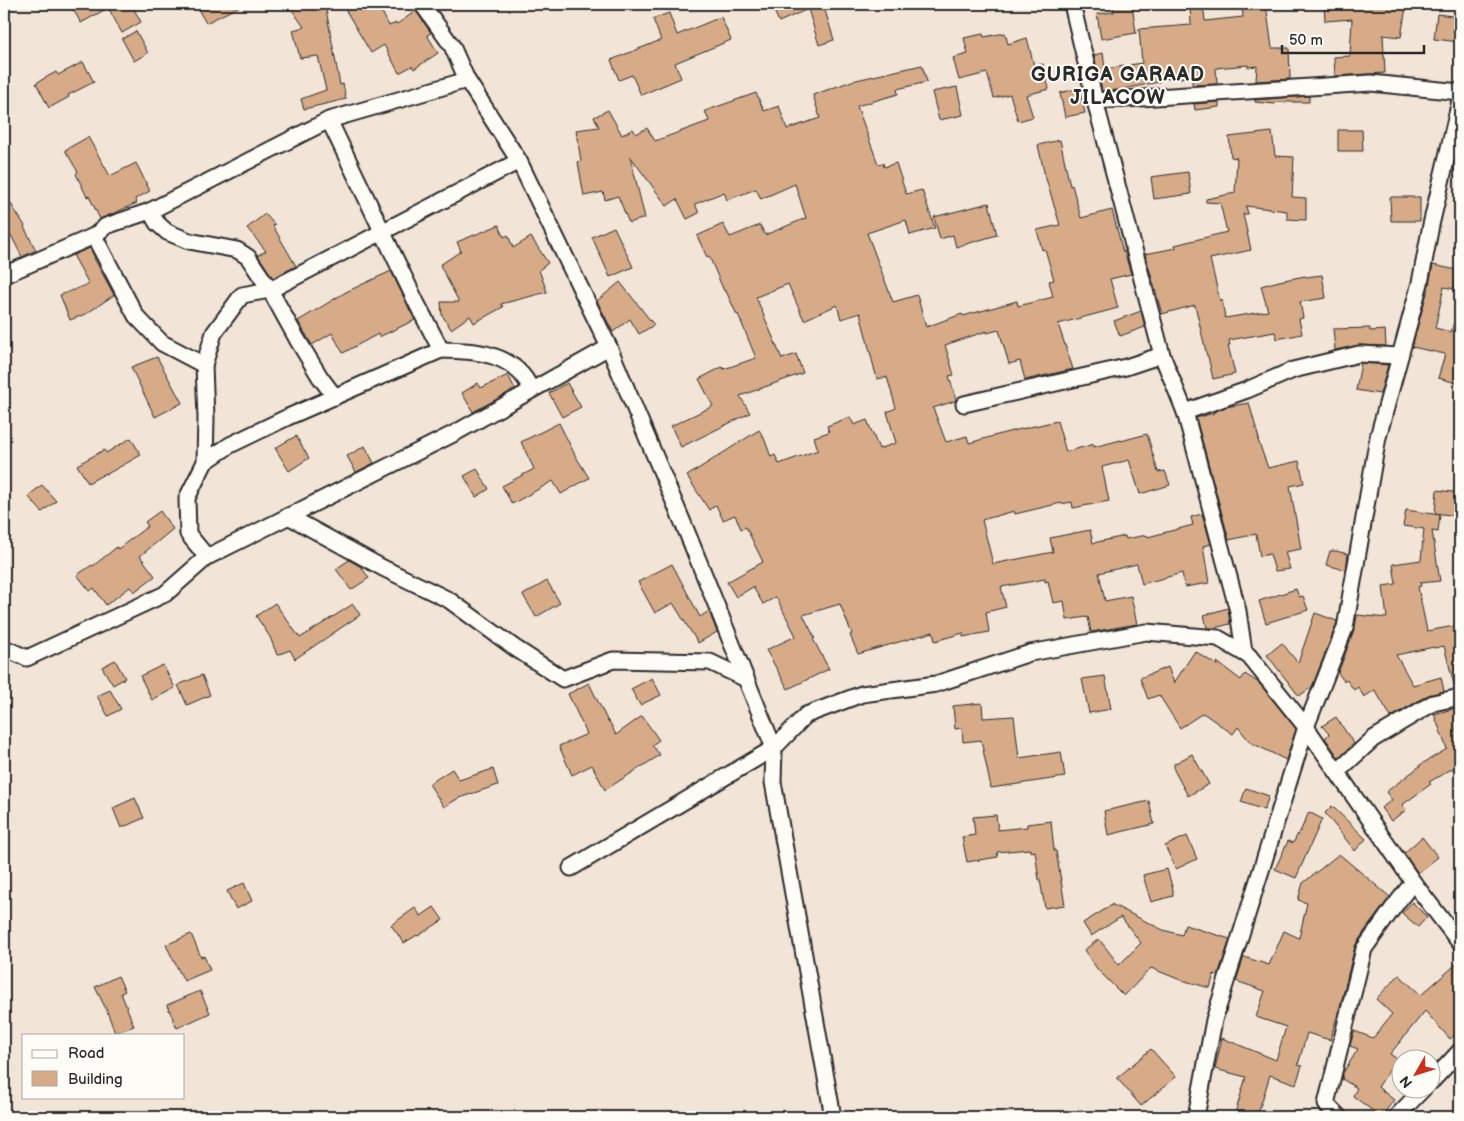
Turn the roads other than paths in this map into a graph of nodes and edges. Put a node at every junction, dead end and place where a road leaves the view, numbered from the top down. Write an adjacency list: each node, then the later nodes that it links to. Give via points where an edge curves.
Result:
1 (422, 4): 3 (street, via 452,46)
2 (1072, 4): 5 (street)
3 (467, 80): 7 (street); 8 (street)
4 (1460, 92): 5 (street, via 1370,83)
5 (1095, 101): 16 (street)
6 (1460, 102): 17 (street, via 1420,283)
7 (329, 120): 9 (street); 10 (street)
8 (519, 161): 10 (street); 14 (street)
9 (150, 212): 11 (street, via 106,226); 13 (street, via 167,232 189,241 237,250 248,256)
10 (383, 232): 13 (street); 15 (street)
11 (94, 236): 12 (street); 18 (street, via 136,316 162,343)
12 (4, 275)
13 (270, 290): 18 (street, via 242,295 214,333); 20 (street, via 315,369)
14 (609, 347): 19 (street); 28 (street)
15 (441, 350): 19 (street, via 490,354 508,363 526,379); 20 (street)
16 (1162, 356): 21 (street); 22 (street)
17 (1400, 356): 22 (street, via 1359,354 1292,370 1248,390); 30 (street, via 1378,437 1345,628)
18 (204, 365): 23 (street)
19 (531, 390): 24 (street, via 455,433)
20 (335, 397): 23 (street, via 230,445)
21 (964, 404)
22 (1185, 412): 27 (street, via 1238,611 1244,652)
23 (205, 462): 25 (street, via 187,498 188,534)
24 (288, 516): 25 (street); 28 (street, via 449,600 563,679 612,660 710,662)
25 (208, 558): 26 (street, via 165,594 27,658)
26 (4, 648)
27 (1249, 656): 30 (street); 31 (street, via 1218,638 1146,632 1030,653 936,684 862,694 806,715)
28 (746, 679): 31 (street)
29 (1460, 697): 32 (street, via 1433,703 1373,739)
30 (1306, 727): 32 (street); 40 (street, via 1214,1020)
31 (774, 748): 33 (street); 39 (street, via 773,782)
32 (1337, 772): 34 (street)
33 (571, 868)
34 (1413, 882): 35 (street); 41 (street, via 1364,949 1326,1104)
35 (1460, 943)
36 (1460, 1051): 37 (street)
37 (1442, 1070)
38 (1414, 1098): 42 (street)
39 (833, 1117)
40 (1196, 1117)
41 (1339, 1117)
42 (1396, 1117)

